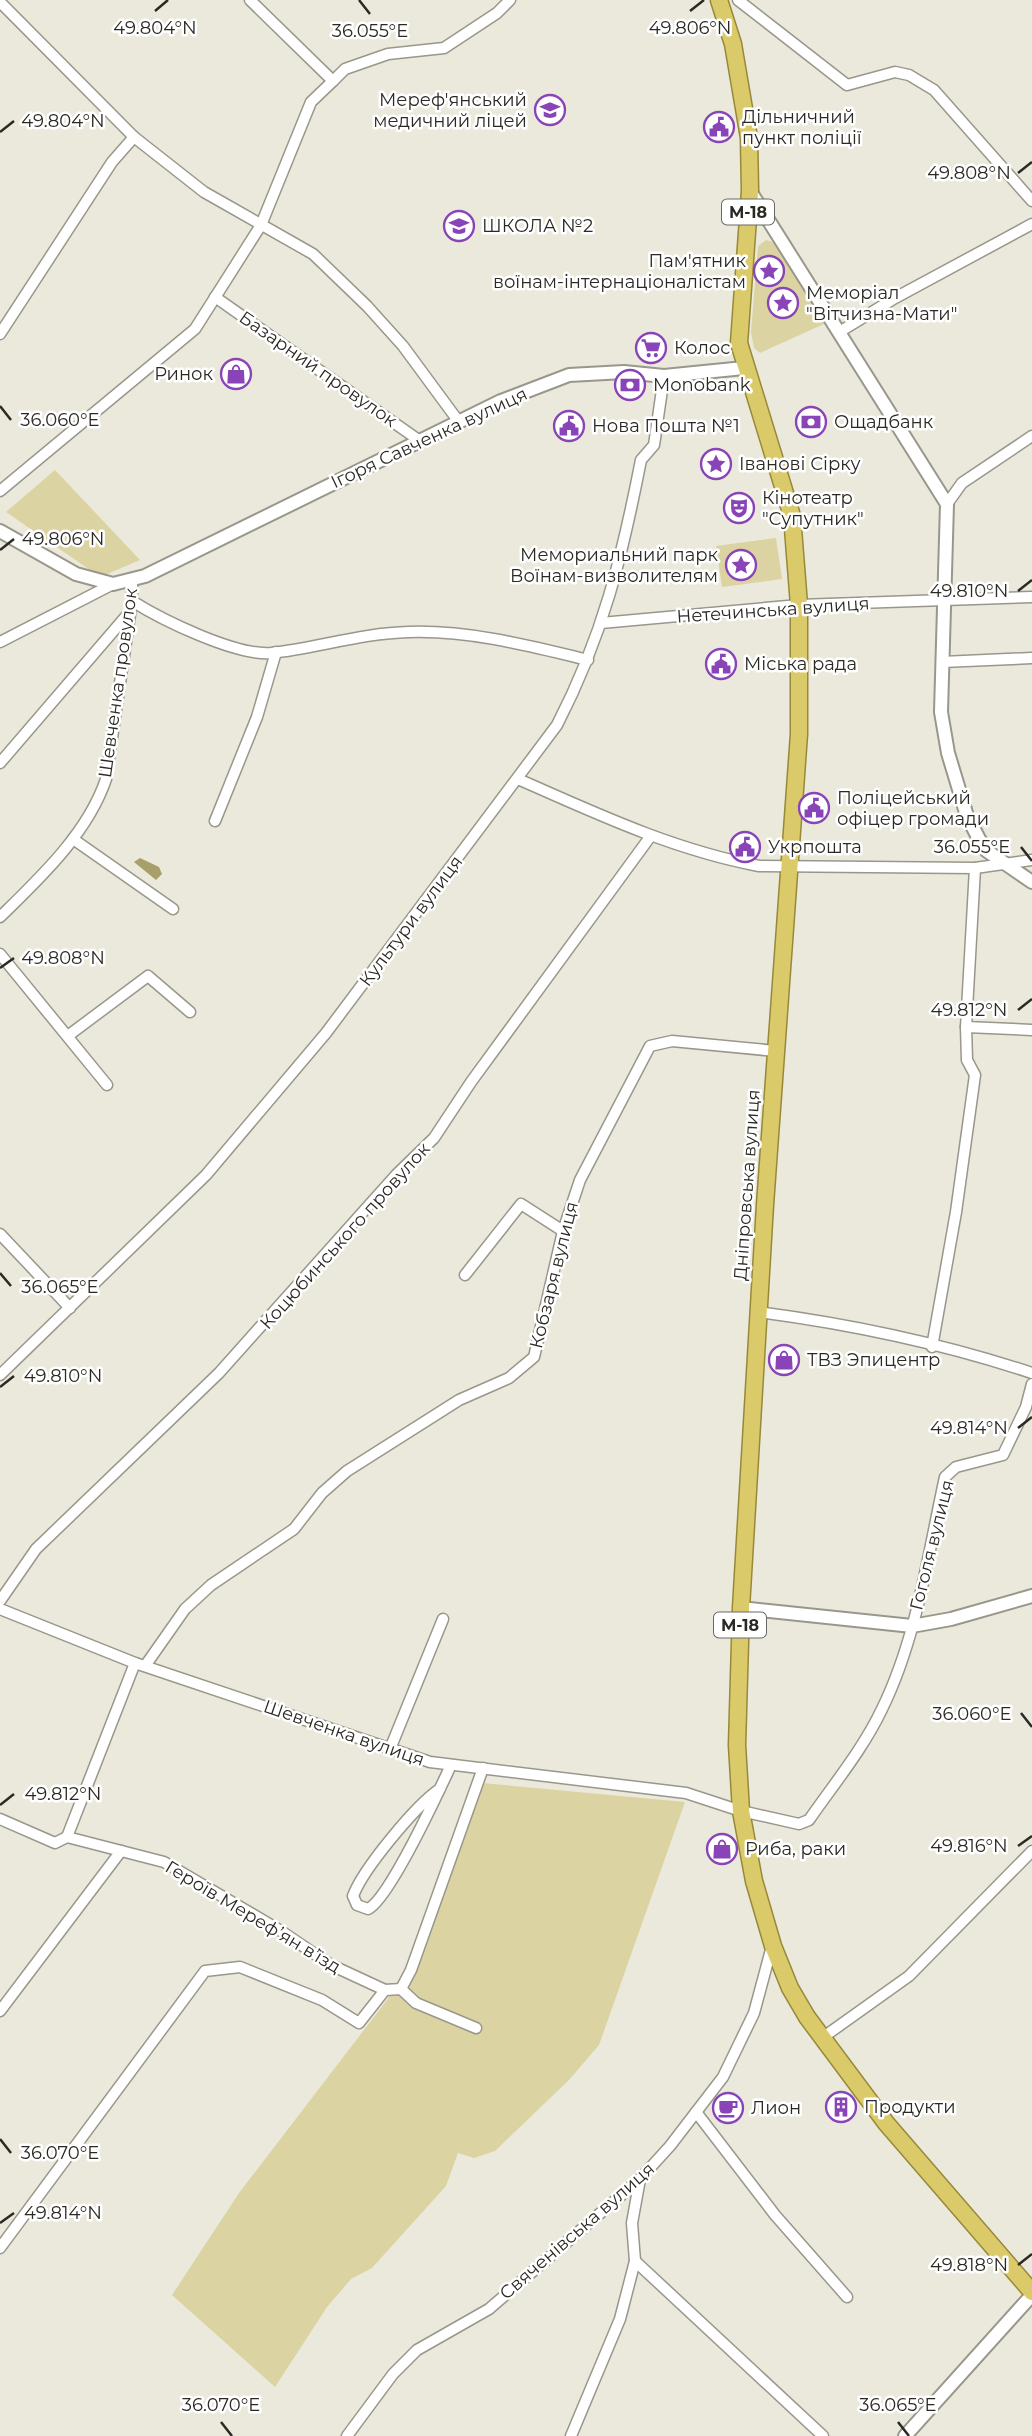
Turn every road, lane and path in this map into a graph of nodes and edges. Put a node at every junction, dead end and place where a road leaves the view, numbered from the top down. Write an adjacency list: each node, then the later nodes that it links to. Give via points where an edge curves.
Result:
1 (250, 0): 6 (street)
2 (510, 0): 6 (street, via 444,48 388,54 345,69)
3 (719, 0): 8 (highway, Дніпровська вулиця / М-18, via 733,44 749,138)
4 (738, 0): 9 (street, via 847,85 895,72 934,90)
5 (0, 2): 7 (street)
6 (333, 80): 11 (street, via 311,102)
7 (134, 137): 11 (street, via 204,192); 14 (street, via 112,162)
8 (750, 191): 13 (street); 15 (highway, Дніпровська вулиця / М-18, via 738,330)
9 (1032, 201)
10 (1032, 224): 13 (street)
11 (261, 225): 12 (street); 17 (street, via 313,254 368,306)
12 (215, 297): 19 (street, Базарний провулок); 20 (street, via 195,329)
13 (841, 331): 21 (street)
14 (0, 334)
15 (744, 368): 16 (street, Ігоря Савченка вулиця); 28 (highway, Дніпровська вулиця / М-18, via 792,516)
16 (664, 376): 17 (street, Ігоря Савченка вулиця, via 624,372 569,375); 30 (street, Культури вулиця, via 654,445 641,460 616,580)
17 (459, 422): 19 (street, Ігоря Савченка вулиця)
18 (1032, 436): 21 (street, via 962,483)
19 (420, 441): 23 (street, Ігоря Савченка вулиця)
20 (0, 491)
21 (947, 504): 26 (street)
22 (0, 531): 24 (street, via 76,574)
23 (132, 579): 24 (street, Ігоря Савченка вулиця); 27 (street, Шевченка провулок)
24 (113, 584): 31 (street)
25 (1032, 597): 26 (street, Нетечинська вулиця)
26 (945, 600): 28 (street, Нетечинська вулиця); 35 (street)
27 (132, 601): 29 (street, Шевченка провулок); 32 (street, via 163,621 222,643)
28 (799, 605): 30 (street, Нетечинська вулиця); 43 (highway, Дніпровська вулиця / М-18, via 799,734)
29 (129, 614): 36 (street); 40 (street, Шевченка провулок, via 106,779)
30 (601, 623): 34 (street, Культури вулиця)
31 (0, 642)
32 (276, 652): 34 (street, via 410,632 510,642); 38 (street, via 257,717)
33 (1032, 658): 35 (street)
34 (588, 660): 37 (street, Культури вулиця, via 557,725)
35 (942, 662): 42 (street, via 941,712 967,816 987,851)
36 (0, 763)
37 (518, 779): 39 (street); 58 (street, Культури вулиця, via 326,1033 206,1175)
38 (215, 821)
39 (650, 837): 43 (street, via 725,860); 66 (street, Коцюбинського провулок, via 434,1138 219,1373 36,1549)
40 (73, 839): 46 (street); 47 (street, Шевченка провулок)
41 (1032, 860): 42 (street)
42 (1006, 865): 44 (street); 45 (street)
43 (790, 866): 44 (street); 53 (highway, Дніпровська вулиця / М-18)
44 (975, 868): 50 (street)
45 (1032, 882)
46 (173, 909)
47 (0, 917)
48 (0, 954): 52 (street)
49 (190, 1012): 52 (street, via 148,976)
50 (966, 1027): 51 (street); 60 (street, via 967,1060 975,1075)
51 (1032, 1030)
52 (69, 1035): 54 (street)
53 (776, 1051): 55 (street, Кобзаря вулиця, via 672,1041 650,1046 580,1180); 59 (highway, Дніпровська вулиця / М-18)
54 (107, 1085)
55 (563, 1231): 57 (street, via 521,1204); 71 (street, Кобзаря вулиця, via 534,1357 509,1378 459,1399 347,1471 322,1493 294,1529 211,1585 185,1609)
56 (0, 1234): 58 (street)
57 (465, 1275)
58 (70, 1308): 62 (street, Культури вулиця)
59 (758, 1312): 60 (street, via 814,1319); 67 (highway, Дніпровська вулиця / М-18)
60 (932, 1347): 61 (street)
61 (1032, 1373)
62 (0, 1375)
63 (1032, 1384): 64 (street, Гоголя вулиця)
64 (1029, 1407): 70 (street, Гоголя вулиця, via 1003,1455 956,1467 945,1477)
65 (1032, 1596): 70 (street)
66 (0, 1601)
67 (741, 1608): 70 (street); 76 (highway, Дніпровська вулиця / М-18, via 737,1745)
68 (0, 1609): 71 (street, Шевченка вулиця)
69 (443, 1619): 72 (street)
70 (912, 1626): 76 (street, Шевченка вулиця, via 883,1708 809,1820 799,1824)
71 (140, 1664): 72 (street, Шевченка вулиця); 78 (street, Кобзаря вулиця)
72 (390, 1749): 73 (street, Шевченка вулиця)
73 (451, 1765): 74 (street, Шевченка вулиця); 75 (street)
74 (482, 1769): 76 (street, Шевченка вулиця, via 686,1793); 82 (street)
75 (440, 1789): 75 (street, via 383,1896 368,1909 358,1905 353,1896 370,1867 412,1814)
76 (741, 1811): 81 (highway, Дніпровська вулиця / М-18)
77 (0, 1819): 78 (street, Героїв Мерефʼян вʼїзд, via 55,1843)
78 (67, 1837): 79 (street, Героїв Мерефʼян вʼїзд)
79 (121, 1851): 83 (street, Героїв Мерефʼян вʼїзд, via 164,1862 331,1965); 84 (street)
80 (1032, 1851): 86 (street, via 909,1976)
81 (773, 1946): 86 (highway, Дніпровська вулиця / М-18, via 790,1989); 87 (street, Свяченівська вулиця, via 754,2012 723,2077)
82 (401, 1989): 83 (street); 85 (street, via 416,2003)
83 (386, 1990): 89 (street, via 359,2023 322,2000 240,1967 205,1971)
84 (0, 2011)
85 (476, 2028)
86 (821, 2039): 91 (highway, Дніпровська вулиця / М-18)
87 (696, 2112): 88 (street, Свяченівська вулиця); 92 (street, via 775,2215)
88 (640, 2179): 90 (street, via 632,2222); 93 (street, Свяченівська вулиця, via 489,2309 417,2350)
89 (0, 2248)
90 (635, 2261): 94 (street, via 620,2319); 95 (street)
91 (1032, 2294): 96 (street)
92 (847, 2297)
93 (347, 2436)
94 (571, 2436)
95 (823, 2436)
96 (905, 2436)

